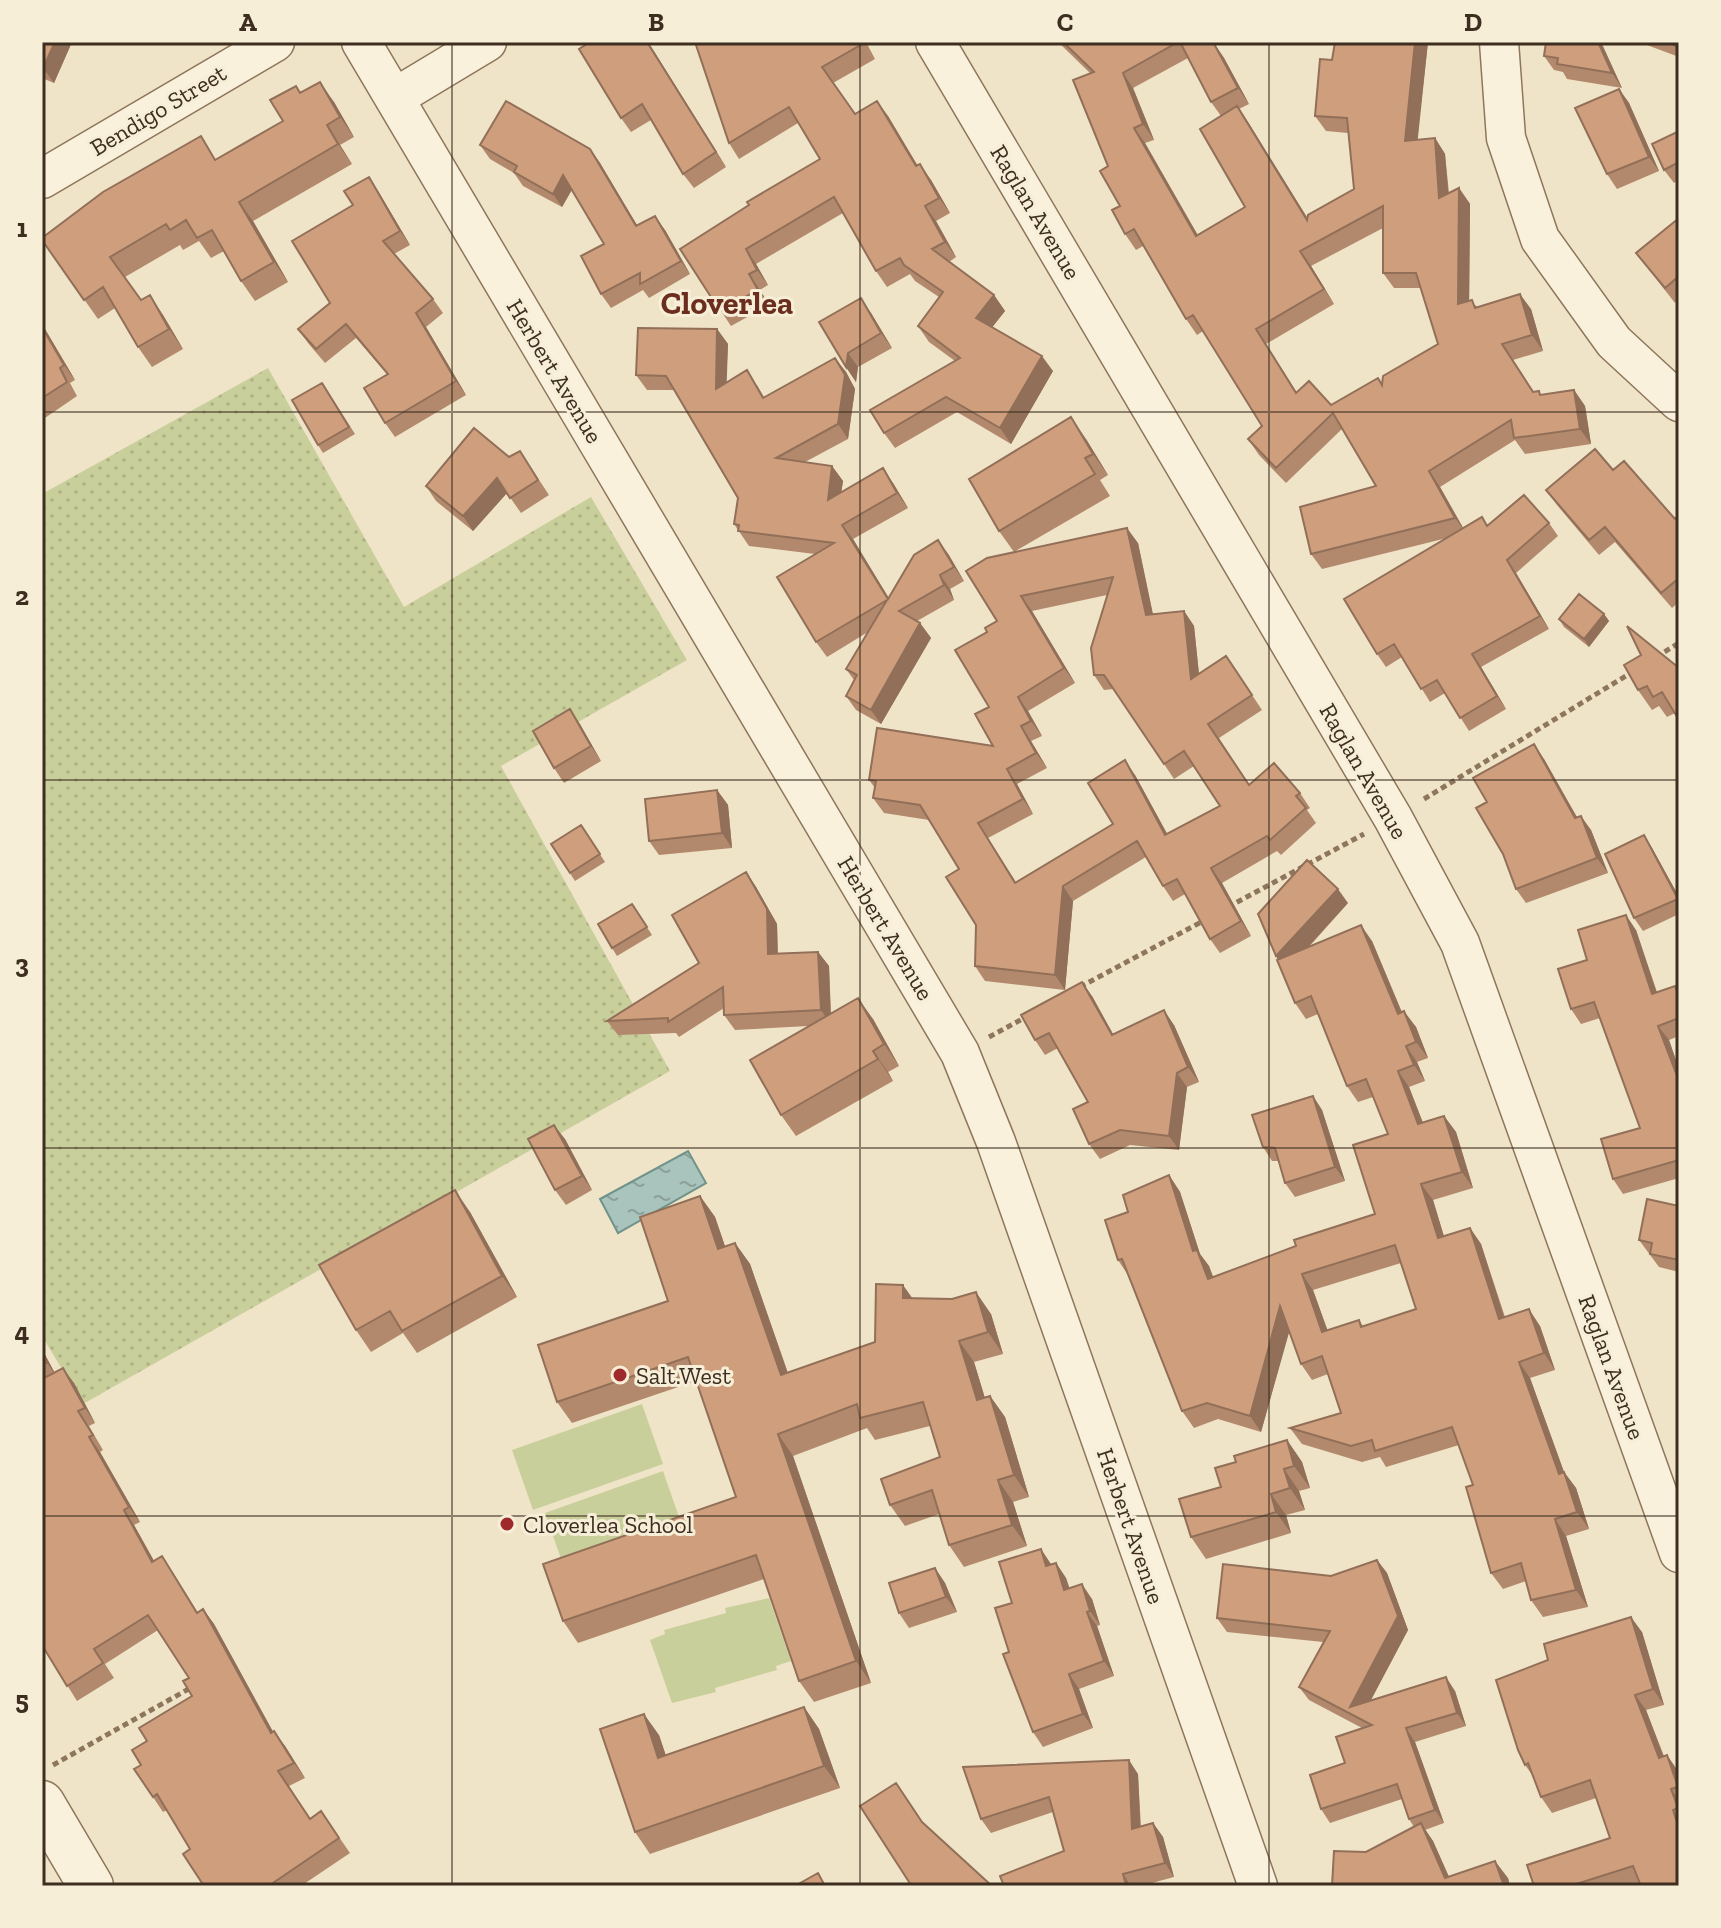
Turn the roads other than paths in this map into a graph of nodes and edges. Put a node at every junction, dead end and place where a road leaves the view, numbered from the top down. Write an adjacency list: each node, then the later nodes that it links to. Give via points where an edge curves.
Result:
1 (275, 42): 7 (street, Bendigo Street)
2 (361, 42): 6 (street, Herbert Avenue)
3 (487, 42): 6 (street)
4 (935, 42): 9 (street, Raglan Avenue, via 1393,818 1460,943)
5 (1499, 42): 8 (street, via 1506,138 1540,239 1614,342)
6 (394, 98): 12 (street, Herbert Avenue, via 960,1053)
7 (42, 179)
8 (1675, 389)
9 (1679, 1553)
10 (42, 1803): 11 (street)
11 (91, 1886)
12 (1258, 1886)

